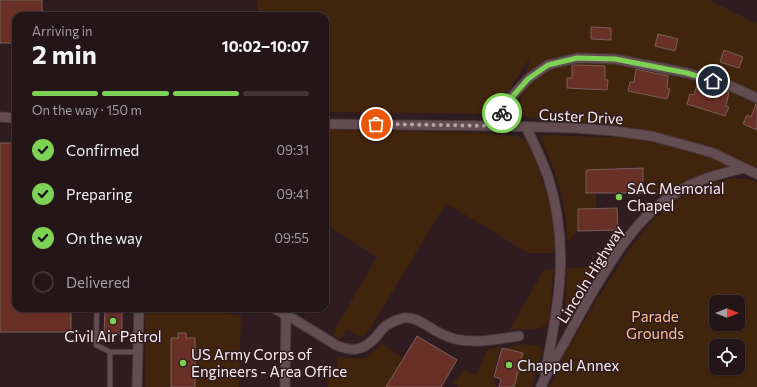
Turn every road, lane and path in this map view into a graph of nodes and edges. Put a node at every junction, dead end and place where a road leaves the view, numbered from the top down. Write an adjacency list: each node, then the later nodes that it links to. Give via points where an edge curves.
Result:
1 (757, 98): 5 (street, via 726,84 687,73 615,59 577,58 548,65 528,79 504,106)
2 (0, 118): 3 (street)
3 (12, 118)
4 (329, 124): 5 (street, Custer Drive)
5 (497, 126): 6 (street, Custer Drive)
6 (526, 127): 7 (street, Custer Drive, via 614,131 651,136 713,153); 16 (street, Lincoln Highway, via 548,178 557,218 560,247 557,310)
7 (744, 168): 8 (street, Custer Drive); 16 (street, Lincoln Highway, via 716,174 691,184 673,194 636,228 593,291)
8 (757, 174)
9 (97, 312): 14 (lane, via 96,345)
10 (139, 312): 15 (street)
11 (280, 312): 12 (street)
12 (286, 315): 13 (street, via 336,346 350,350 363,348 387,325 405,318 417,320 446,336 461,340 482,341); 19 (street)
13 (518, 336)
14 (110, 352): 15 (lane); 17 (lane)
15 (138, 352): 18 (street)
16 (542, 385)
17 (110, 387)
18 (137, 387)
19 (285, 387)

